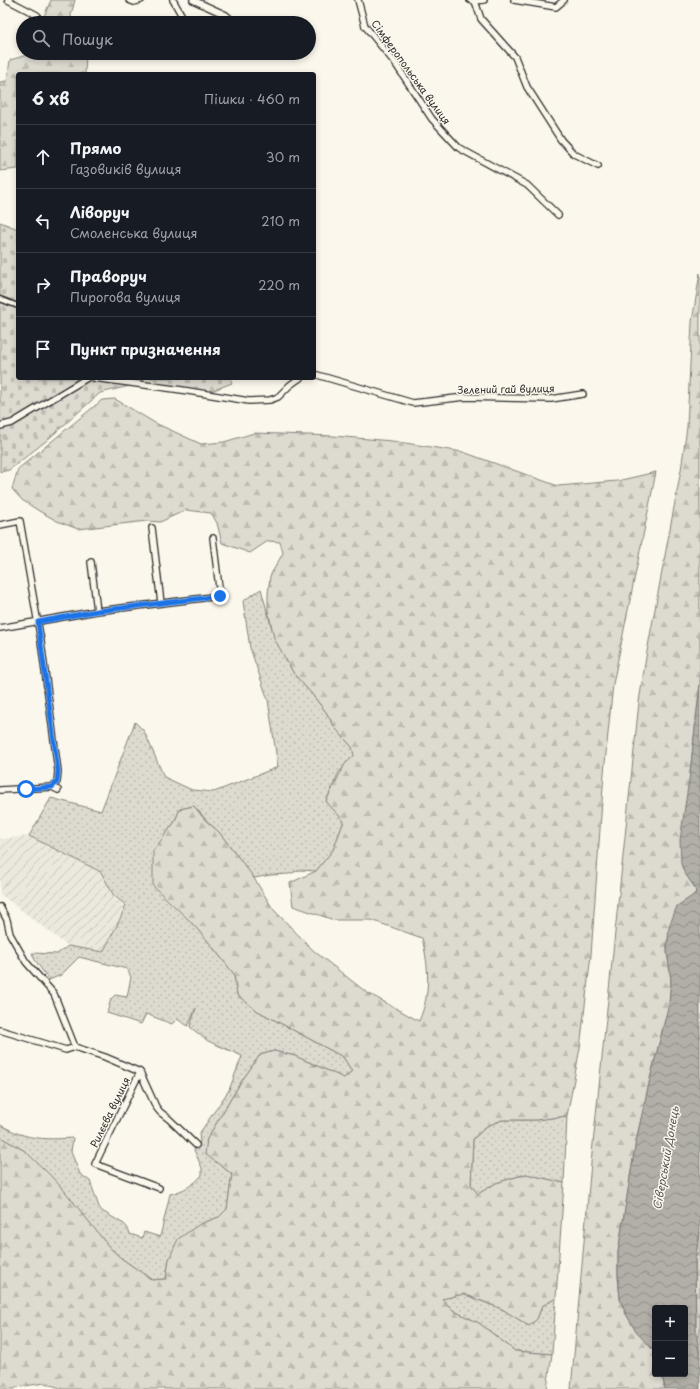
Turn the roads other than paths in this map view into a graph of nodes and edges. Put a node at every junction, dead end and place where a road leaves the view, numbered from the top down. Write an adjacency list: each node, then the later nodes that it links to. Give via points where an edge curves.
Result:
1 (8, 0): 11 (street)
2 (129, 0): 3 (street)
3 (140, 0)
4 (173, 0): 12 (street)
5 (193, 0): 13 (street)
6 (358, 0): 15 (street, Сімферопольська вулиця, via 365,26 395,63 432,119 459,148 527,185)
7 (484, 0): 10 (street)
8 (514, 0): 9 (street, via 556,7)
9 (564, 0)
10 (472, 1): 14 (street, via 481,19 515,57 527,87 561,140 574,154)
11 (37, 15)
12 (182, 16)
13 (227, 16)
14 (598, 166)
15 (558, 215)
16 (0, 299): 17 (street)
17 (16, 305)
18 (316, 375): 22 (street, Зелений гай вулиця, via 414,403 465,397 550,399)
19 (84, 380): 23 (street, via 12,423)
20 (113, 380): 21 (street, via 249,401 278,397)
21 (297, 380)
22 (583, 394)
23 (0, 426)
24 (0, 525): 30 (street, via 20,521)
25 (152, 528): 28 (street)
26 (213, 538): 28 (street, via 220,596)
27 (91, 562): 29 (street)
28 (161, 603): 29 (street)
29 (97, 611): 30 (street)
30 (38, 622): 31 (street); 32 (street, via 58,771 57,782)
31 (0, 628)
32 (52, 787): 33 (street); 34 (street)
33 (0, 790)
34 (58, 790)
35 (0, 907): 37 (street, via 7,920 10,934 26,962 54,994)
36 (0, 1030): 37 (street, Рилєєва вулиця, via 66,1050)
37 (75, 1047): 38 (street, Рилєєва вулиця)
38 (140, 1072): 39 (street, Рилєєва вулиця, via 156,1107); 40 (street, Рилєєва вулиця, via 95,1164)
39 (196, 1145)
40 (159, 1188)

